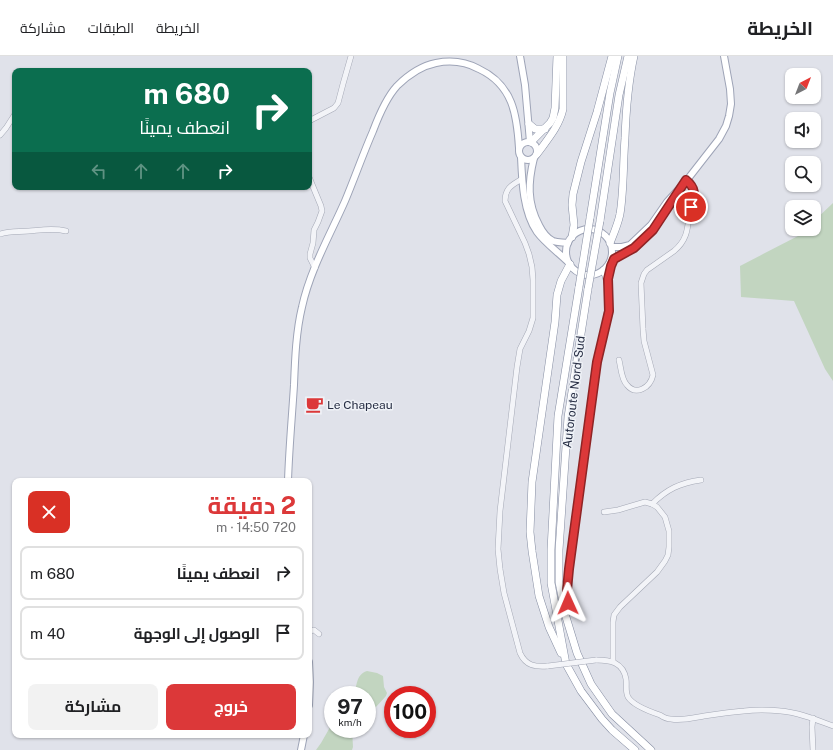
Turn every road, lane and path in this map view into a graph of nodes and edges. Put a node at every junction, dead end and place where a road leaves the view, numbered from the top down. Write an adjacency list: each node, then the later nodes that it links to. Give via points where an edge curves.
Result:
1 (351, 56): 11 (street, via 338,103 334,108)
2 (520, 56): 12 (main road)
3 (557, 56): 13 (highway, via 554,114)
4 (563, 56): 18 (highway, via 562,116)
5 (612, 56): 25 (highway, via 573,194 574,224)
6 (618, 56): 41 (highway, Autoroute Nord-Sud, bridge, via 558,416 551,583)
7 (628, 56): 39 (highway, Autoroute Nord-Sud, bridge, via 619,95 568,417 559,550 560,582 566,617)
8 (634, 56): 26 (highway, via 627,96 620,210)
9 (724, 56): 21 (main road, via 731,104 726,126)
10 (12, 119): 15 (street)
11 (312, 119)
12 (529, 124): 13 (highway, via 535,129); 16 (main road)
13 (544, 129): 16 (highway)
14 (518, 130): 16 (main road); 17 (main road); 29 (main road, via 514,109 506,92 485,72 451,61 423,67 406,78 396,87 379,117)
15 (0, 134)
16 (528, 142): 17 (main road); 18 (main road, via 537,147)
17 (519, 148): 19 (main road)
18 (536, 156): 19 (main road, via 527,160); 25 (main road, via 531,172 530,190 533,214 540,228 550,239 558,242)
19 (521, 157): 20 (main road)
20 (522, 179): 28 (main road, via 532,224 544,240); 40 (street, bridge, via 509,188 505,201 525,243 532,267 533,318 520,349 500,511 498,548 504,593 520,653 526,662 536,667 596,660)
21 (686, 180): 26 (main road, via 651,225 634,242 626,246); 27 (main road, via 653,230 634,248); 32 (street, via 694,193 685,238 678,248 647,270 641,283 644,341 652,375 649,385 636,390 627,385)
22 (312, 184): 29 (street, via 322,211 314,230 310,254)
23 (66, 231): 24 (street, via 40,229)
24 (0, 234)
25 (570, 240): 26 (main road, via 578,232 590,229 602,233); 28 (main road, via 566,253)
26 (611, 245): 27 (main road)
27 (612, 261): 30 (main road); 31 (main road)
28 (570, 264): 30 (main road, via 584,274 592,275); 41 (highway, via 557,295 532,482 530,532 539,596 549,627)
29 (315, 268): 33 (main road, via 302,307 296,345)
30 (604, 270): 31 (highway)
31 (608, 284): 39 (highway, via 609,311 597,362 568,576 569,616)
32 (619, 360)
33 (288, 478)
34 (701, 480): 35 (street, via 674,487)
35 (652, 504): 36 (street, via 645,502); 40 (street, via 665,517 668,524 668,555 661,567 616,611 613,622)
36 (604, 512)
37 (312, 630): 38 (street)
38 (319, 634)
39 (577, 653): 47 (highway, Autoroute Nord-Sud, via 591,684 612,714)
40 (613, 661): 42 (street, via 626,678 629,698 642,707 670,719 682,720 726,712 760,710)
41 (566, 664): 46 (highway, Autoroute Nord-Sud, via 581,691 602,719)
42 (812, 718): 43 (street); 48 (street)
43 (833, 726)
44 (303, 738): 45 (main road)
45 (301, 750)
46 (636, 750)
47 (651, 750)
48 (813, 750)

